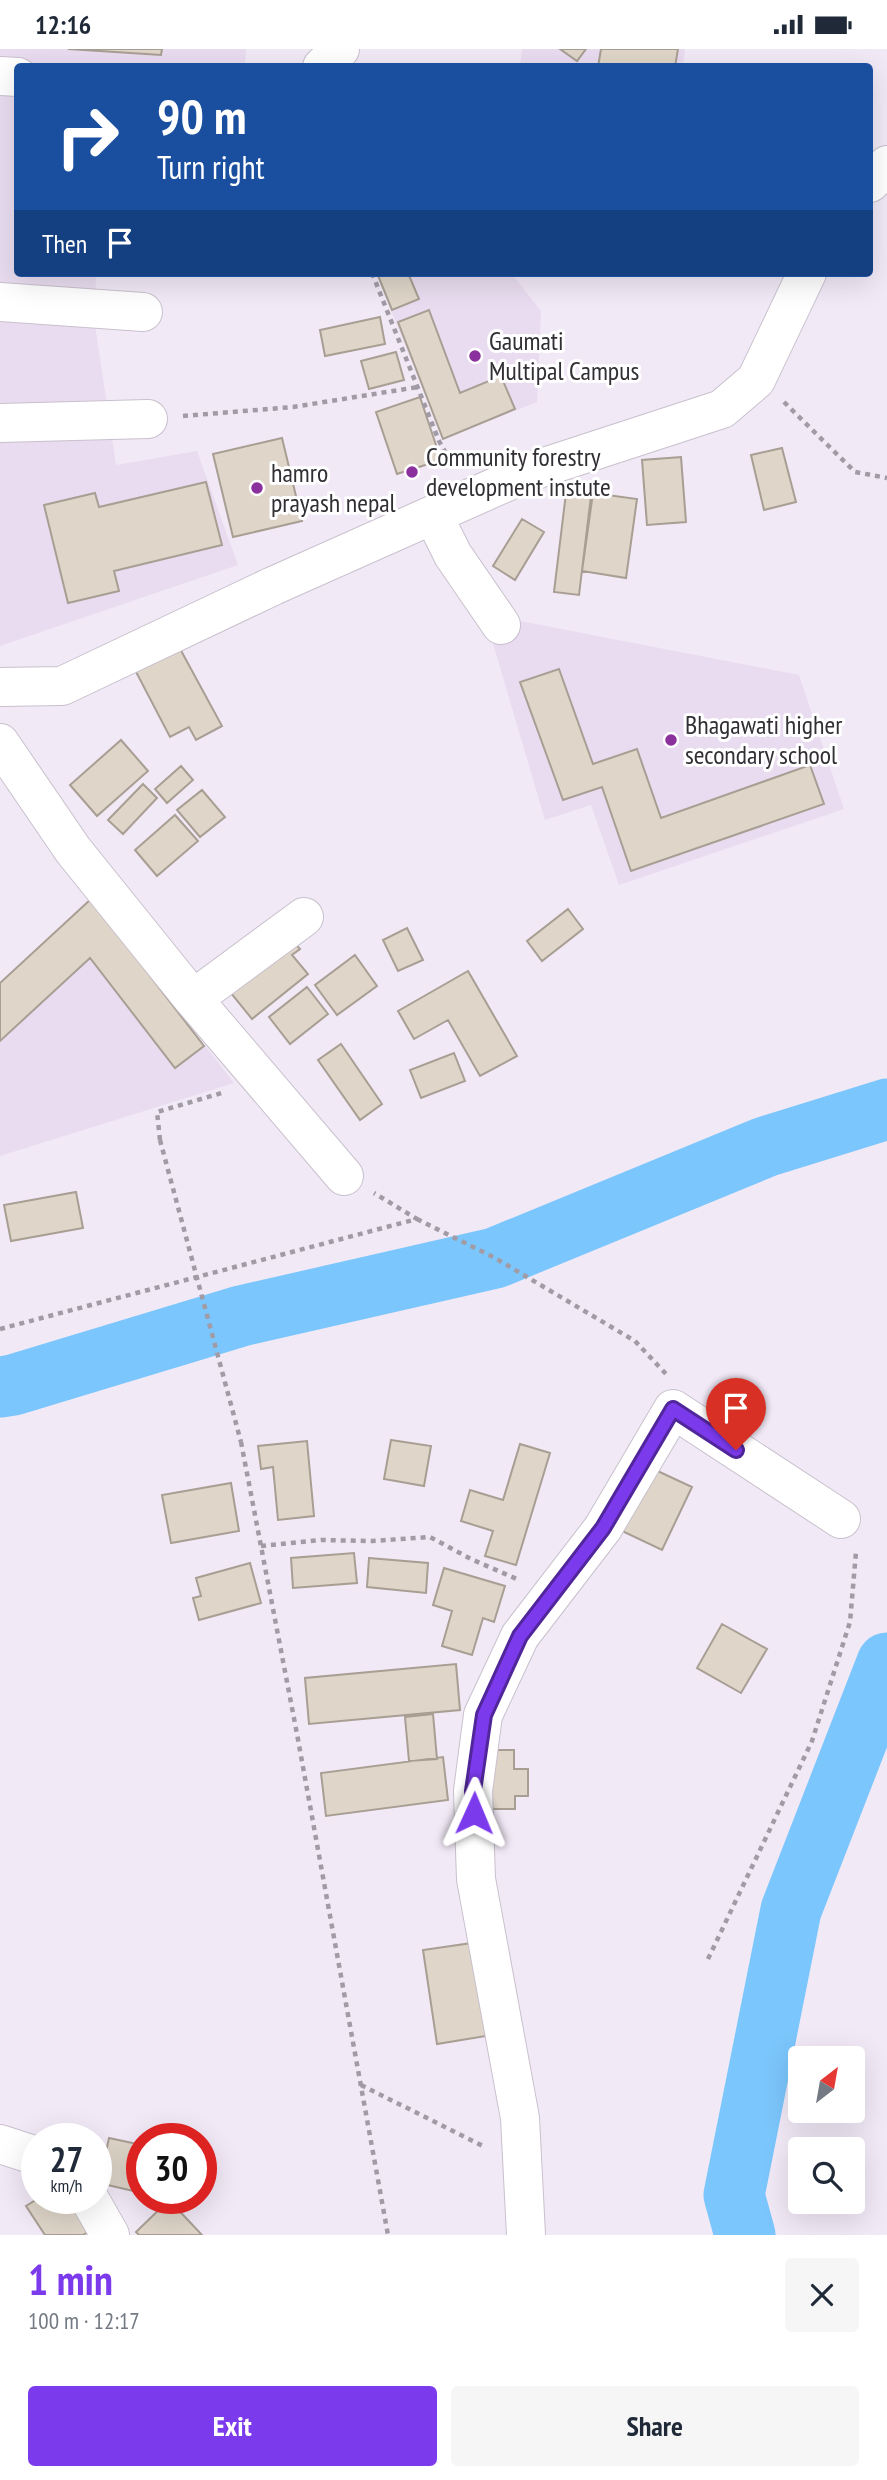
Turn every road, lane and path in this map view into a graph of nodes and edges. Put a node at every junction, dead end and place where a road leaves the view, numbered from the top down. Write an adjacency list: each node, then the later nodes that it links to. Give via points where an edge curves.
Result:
1 (340, 49): 2 (street)
2 (326, 63)
3 (887, 165): 4 (street)
4 (873, 180)
5 (374, 277): 10 (path)
6 (805, 277): 9 (street)
7 (0, 302): 8 (street)
8 (143, 312)
9 (756, 380): 13 (path, via 787,404 855,472); 14 (street, via 722,409 529,472)
10 (418, 387): 11 (path, via 293,407); 14 (path)
11 (148, 419): 12 (street)
12 (0, 423)
13 (887, 478)
14 (470, 498): 15 (street)
15 (433, 515): 16 (street, via 453,555); 17 (street, via 62,686)
16 (501, 625)
17 (0, 687)
18 (0, 743): 20 (street, via 73,850)
19 (304, 917): 20 (street)
20 (193, 999): 21 (street)
21 (263, 1081): 22 (street); 27 (path, bridge, via 157,1112 160,1140 241,1442)
22 (344, 1176): 23 (path)
23 (417, 1219): 24 (path); 25 (path, via 495,1258)
24 (0, 1329)
25 (635, 1341)
26 (841, 1518): 28 (street, via 673,1409 603,1528); 29 (path, via 856,1550 850,1622 812,1741)
27 (261, 1546): 28 (path, via 321,1539 430,1537); 30 (path)
28 (550, 1597): 33 (street, via 520,1636 484,1715 473,1791 476,1879 520,2118)
29 (708, 1959)
30 (360, 2084): 33 (path, via 496,2152); 36 (path)
31 (0, 2144): 32 (street)
32 (21, 2151)
33 (523, 2171): 37 (street)
34 (98, 2214): 35 (street)
35 (110, 2235)
36 (388, 2235)
37 (526, 2235)

